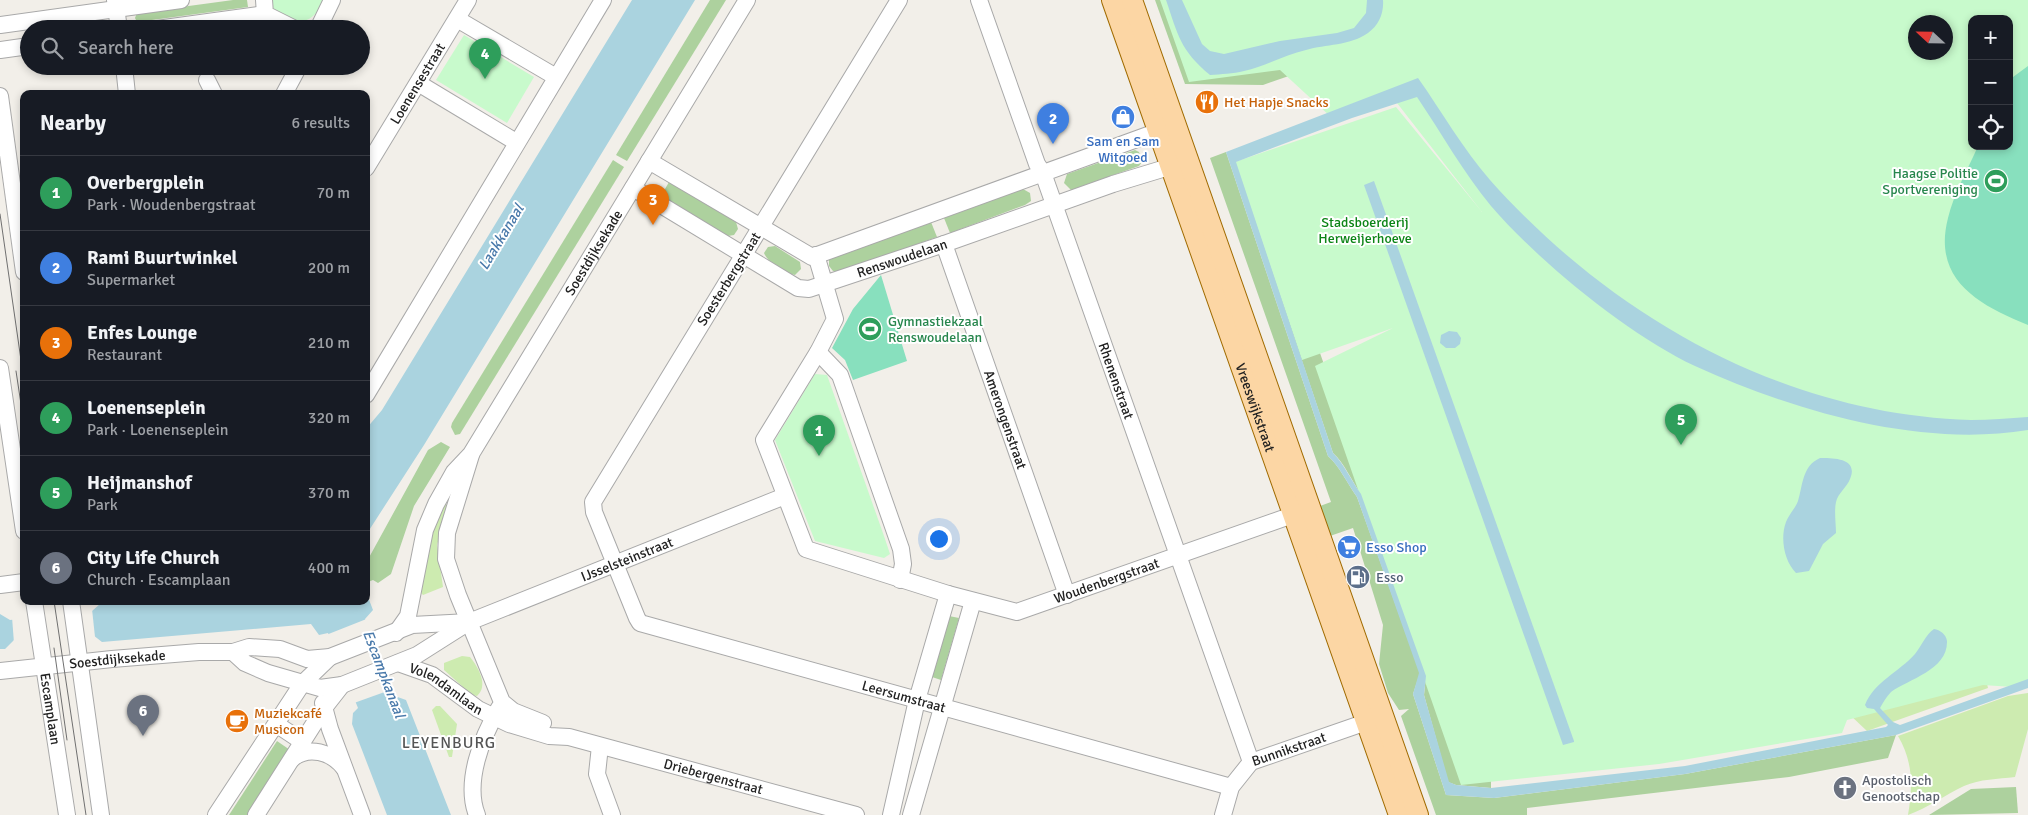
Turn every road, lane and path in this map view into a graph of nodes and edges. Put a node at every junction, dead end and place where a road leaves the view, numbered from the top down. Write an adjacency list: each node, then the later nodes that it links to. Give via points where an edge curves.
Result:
1 (181, 0): 10 (street)
2 (332, 0): 16 (street)
3 (468, 0): 17 (street, Loenensestraat)
4 (603, 0): 24 (street)
5 (747, 0): 32 (street, Soestdijksekade)
6 (899, 0): 37 (street, Soesterbergstraat)
7 (979, 0): 34 (street, Rhenenstraat, via 1037,164)
8 (1112, 0): 29 (main road, Vreeswijkstraat)
9 (1132, 0): 29 (main road, Vreeswijkstraat)
10 (116, 5): 12 (street); 13 (street)
11 (264, 7): 14 (street); 15 (street)
12 (29, 20)
13 (118, 20)
14 (201, 20)
15 (282, 20)
16 (322, 20)
17 (457, 20): 24 (street); 25 (street, Loenensestraat)
18 (20, 22): 19 (street)
19 (0, 25)
20 (20, 47): 21 (street)
21 (0, 50)
22 (125, 75): 26 (street)
23 (294, 75): 27 (street)
24 (556, 77): 30 (street)
25 (418, 83): 30 (street); 31 (street, Loenensestraat)
26 (127, 90)
27 (286, 90)
28 (0, 96): 38 (street)
29 (1167, 128): 33 (main road, Vreeswijkstraat); 34 (street)
30 (516, 142): 45 (street)
31 (370, 156)
32 (648, 161): 35 (street, Soestdijksekade); 37 (street)
33 (1180, 164): 36 (street, Renswoudelaan); 49 (main road, Vreeswijkstraat)
34 (1043, 173): 36 (street, Rhenenstraat); 40 (street)
35 (632, 188): 41 (street, Renswoudelaan); 46 (street, Soestdijksekade)
36 (1054, 205): 39 (street, Renswoudelaan); 50 (street, Rhenenstraat)
37 (760, 228): 40 (street, via 804,254); 41 (street, Soesterbergstraat)
38 (20, 243)
39 (944, 244): 42 (street, Renswoudelaan); 56 (street, Amerongenstraat)
40 (816, 255): 42 (street, Woudenbergstraat)
41 (744, 256): 42 (street, Renswoudelaan, via 798,288); 51 (street, Soesterbergstraat, via 593,502 594,512)
42 (826, 285): 43 (street, Woudenbergstraat, via 835,319)
43 (818, 352): 47 (street, Woudenbergstraat, via 764,440); 52 (street, via 840,375 901,549)
44 (0, 368): 48 (street)
45 (370, 387)
46 (472, 454): 60 (street, Soestdijksekade, via 447,534 446,559); 61 (street, Soestdijksekade, via 454,472 436,504 425,530 408,616)
47 (785, 496): 51 (street, IJsselsteinstraat); 52 (street, Woudenbergstraat, via 806,549)
48 (20, 504)
49 (1302, 512): 50 (street, Woudenbergstraat); 76 (main road, Vreeswijkstraat)
50 (1178, 557): 56 (street, Woudenbergstraat); 81 (street, Rhenenstraat)
51 (616, 564): 60 (street, IJsselsteinstraat); 71 (street, Leersumstraat, via 640,623)
52 (900, 580): 55 (street, Woudenbergstraat)
53 (20, 582): 54 (street)
54 (0, 585)
55 (948, 594): 57 (street, Woudenbergstraat); 71 (street)
56 (1067, 595): 57 (street, Woudenbergstraat, via 1017,612)
57 (973, 601): 73 (street)
58 (69, 605): 64 (street)
59 (35, 607): 66 (street, Escamplaan)
60 (469, 622): 61 (street, Soestdijksekade, via 412,625); 65 (street, via 426,651); 72 (street)
61 (389, 636): 63 (street, Soestdijksekade)
62 (233, 652): 63 (street, Soestdijksekade, via 249,647 280,649 307,660); 64 (street, Soestdijksekade); 68 (street, via 245,663)
63 (333, 656): 68 (street, Soestdijksekade)
64 (79, 662): 66 (street, Soestdijksekade); 85 (street)
65 (394, 664): 69 (street); 75 (street, Volendamlaan, via 417,668 432,675)
66 (43, 667): 67 (street, Soestdijksekade); 84 (street, Escamplaan)
67 (0, 671)
68 (302, 684): 70 (street); 77 (street)
69 (344, 684): 70 (street); 74 (street)
70 (320, 688): 74 (street)
71 (918, 700): 73 (street, Leersumstraat); 92 (street)
72 (502, 702): 75 (street); 78 (street, Driebergenstraat, via 513,711 554,727)
73 (941, 707): 83 (street, Leersumstraat); 93 (street)
74 (324, 708): 80 (street); 82 (street)
75 (494, 717): 78 (street, Driebergenstraat, via 549,736); 89 (street, via 475,764 473,805)
76 (1374, 719): 81 (street, Bunnikstraat); 95 (main road, Vreeswijkstraat); 96 (main road, Vreeswijkstraat)
77 (276, 724): 80 (street); 86 (street)
78 (569, 737): 79 (street, Driebergenstraat)
79 (600, 746): 90 (street, via 597,774); 91 (street, Driebergenstraat)
80 (309, 747): 82 (street, via 334,758); 87 (street, via 292,760)
81 (1251, 762): 83 (street, Bunnikstraat)
82 (346, 770): 88 (street)
83 (1231, 787): 94 (street, Bunnikstraat)
84 (66, 815)
85 (101, 815)
86 (216, 815)
87 (256, 815)
88 (362, 815)
89 (477, 815)
90 (612, 815)
91 (856, 815)
92 (890, 815)
93 (911, 815)
94 (1223, 815)
95 (1399, 815)
96 (1418, 815)

